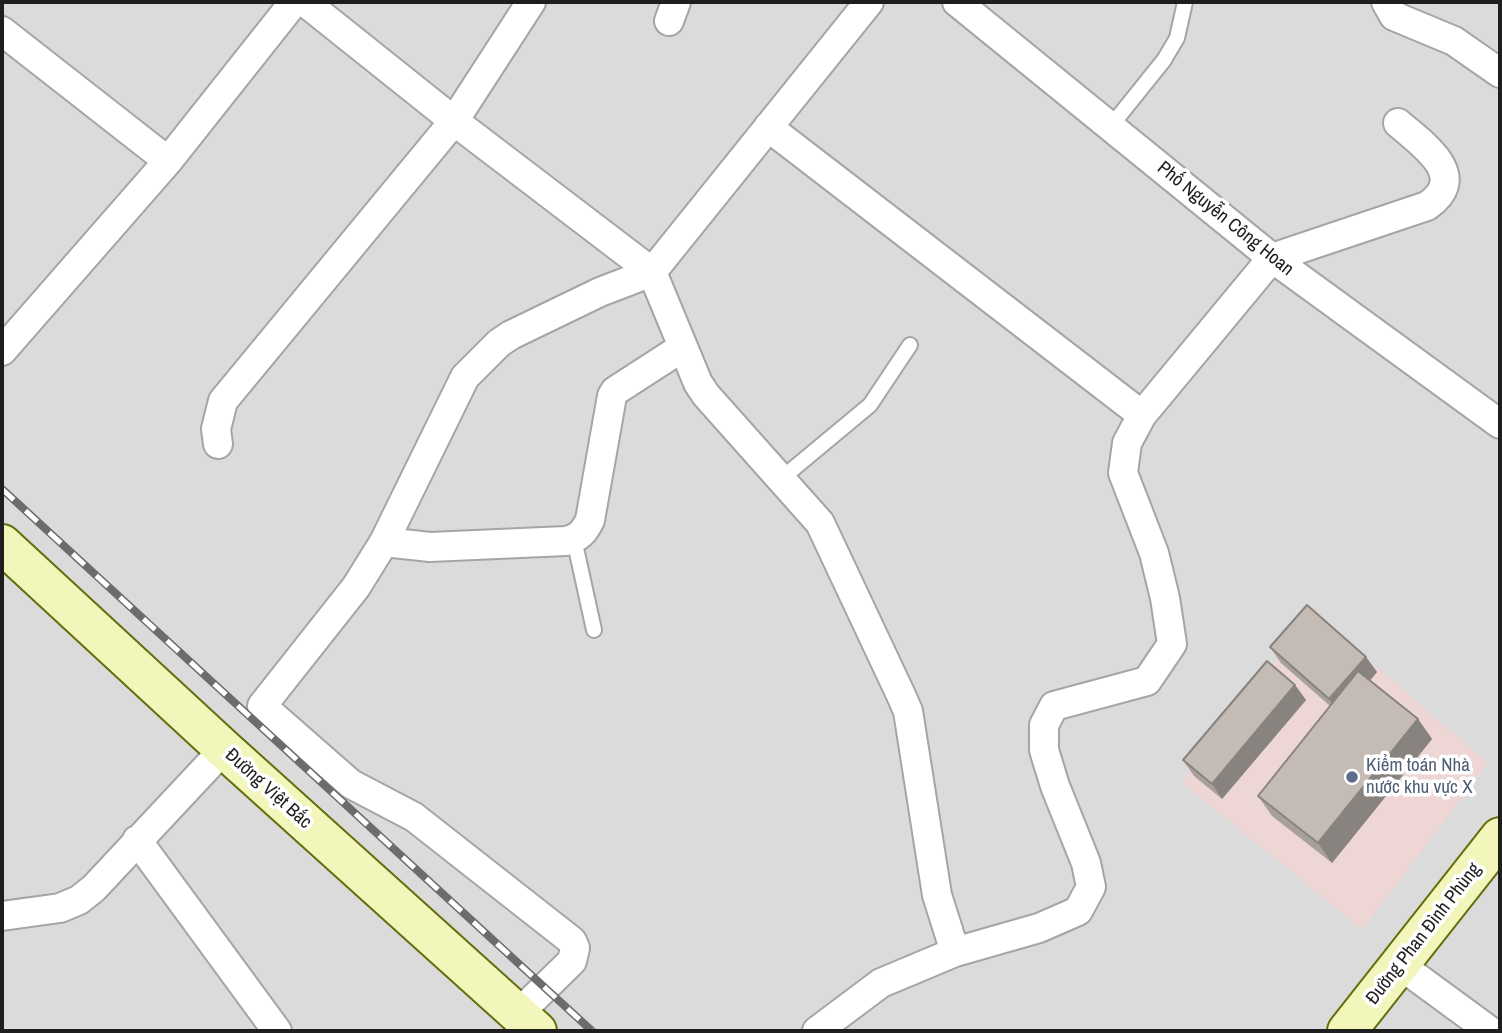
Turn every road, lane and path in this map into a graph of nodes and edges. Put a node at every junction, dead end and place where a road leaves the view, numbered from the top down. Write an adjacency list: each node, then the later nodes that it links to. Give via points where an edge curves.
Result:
1 (294, 2): 14 (street)
2 (304, 2): 10 (street)
3 (531, 2): 10 (street)
4 (869, 2): 12 (street)
5 (957, 2): 13 (street, Phố Nguyễn Công Hoan)
6 (1185, 2): 13 (lane, via 1177,38 1164,60)
7 (1386, 2): 9 (street, via 1394,16 1454,41)
8 (2, 31): 14 (street)
9 (1500, 73)
10 (454, 121): 16 (street); 22 (street, via 223,401 216,429)
11 (1398, 123): 15 (street, via 1435,155 1443,168 1437,200)
12 (768, 127): 16 (street); 20 (street)
13 (1111, 127): 15 (street, Phố Nguyễn Công Hoan)
14 (168, 161): 19 (street)
15 (1272, 258): 20 (street); 21 (street, Phố Nguyễn Công Hoan)
16 (652, 272): 18 (street); 25 (street, via 511,335 465,377)
17 (910, 345): 23 (lane, via 870,405)
18 (683, 347): 23 (street, via 706,395); 24 (street, via 612,396 590,520 584,533)
19 (2, 351)
20 (1142, 415): 32 (street, via 1127,443 1124,473 1154,553 1172,643 1147,681 1054,706 1044,725 1044,750 1091,887 1078,911 1039,928)
21 (1500, 424)
22 (218, 444)
23 (781, 479): 32 (street, via 820,523 908,711 937,895)
24 (574, 539): 25 (street, via 430,547); 27 (lane)
25 (384, 541): 34 (street, via 356,587 262,706 351,784 414,817 572,942 572,961)
26 (2, 544): 28 (street, Đường Việt Bắc)
27 (594, 630)
28 (224, 750): 30 (street); 34 (street, Đường Việt Bắc)
29 (1500, 837): 33 (street, Đường Phan Đình Phùng)
30 (137, 841): 31 (street, via 79,900 60,908); 35 (street)
31 (2, 916)
32 (954, 952): 36 (street, via 881,984)
33 (1399, 965): 37 (street, Đường Phan Đình Phùng); 38 (street)
34 (528, 1023)
35 (277, 1031)
36 (817, 1031)
37 (1347, 1031)
38 (1490, 1031)

